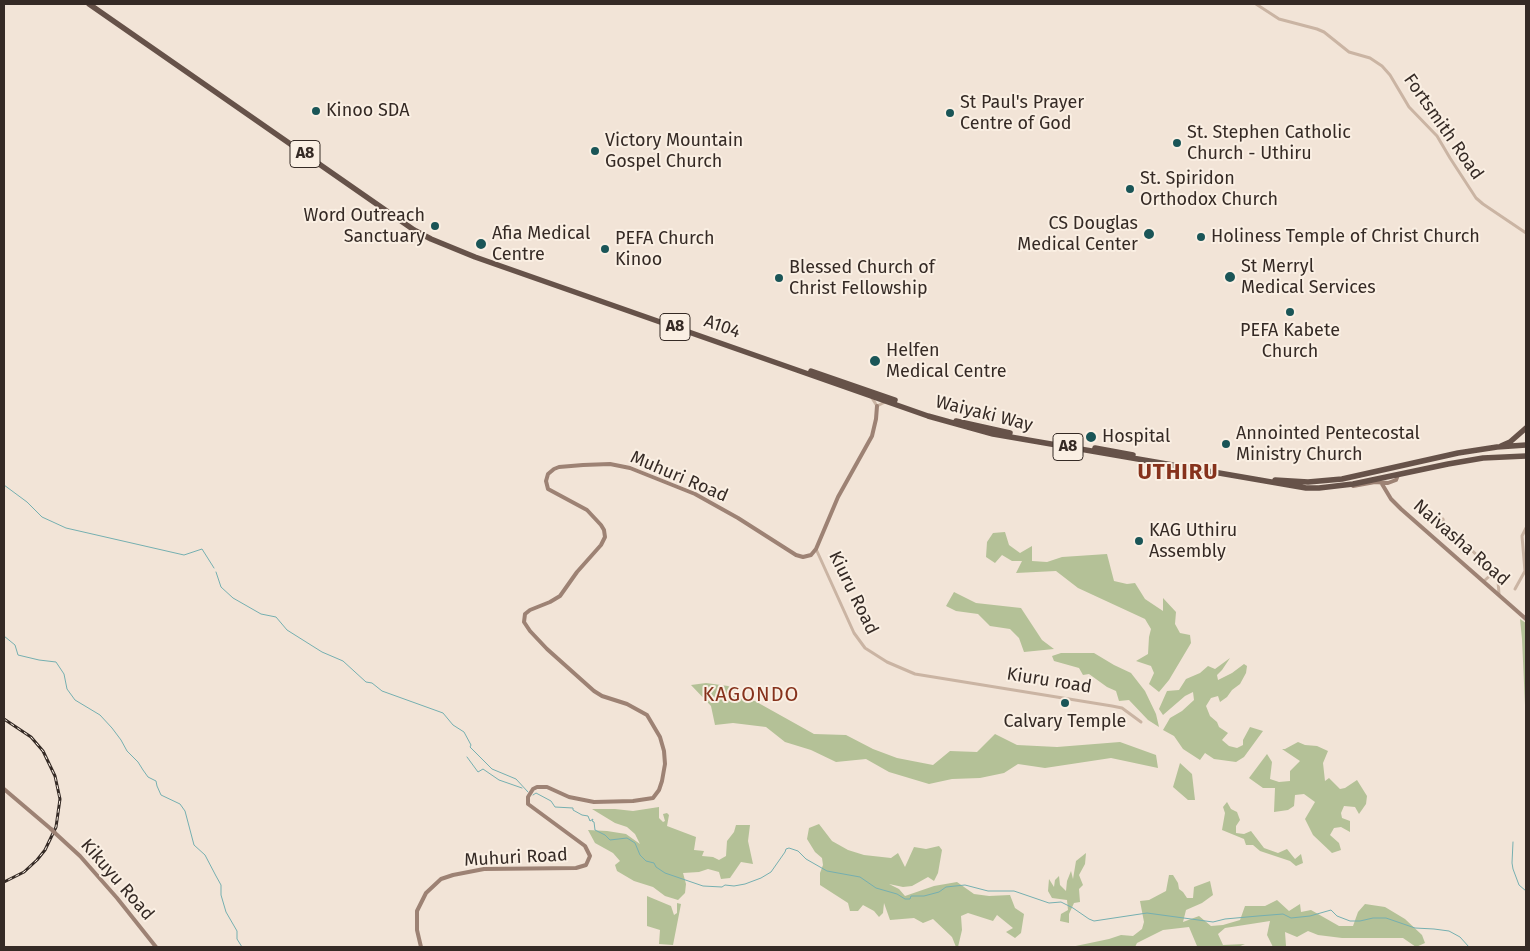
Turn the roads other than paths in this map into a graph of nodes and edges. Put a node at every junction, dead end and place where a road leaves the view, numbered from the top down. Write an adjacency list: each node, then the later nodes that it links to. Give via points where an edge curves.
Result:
1 (89, 4): 5 (highway, A8, via 414,230 446,246)
2 (95, 4): 5 (highway, A8, via 418,227 449,244)
3 (1256, 4): 4 (street, Fortsmith Road, via 1279,19 1324,32 1349,52 1370,58 1382,66 1410,107 1437,136 1476,198)
4 (1526, 233)
5 (535, 276): 6 (highway, A8)
6 (825, 377): 7 (highway, Waiyaki Way / A8); 12 (highway, Waiyaki Way / A8, via 980,427 1291,481 1342,479 1449,455)
7 (869, 394): 8 (highway, Waiyaki Way / A8); 9 (street)
8 (888, 402): 9 (street); 16 (highway, Waiyaki Way / A8, via 992,434 1285,485)
9 (877, 406): 19 (main road, via 872,436 829,516)
10 (1526, 428): 12 (highway)
11 (1526, 445): 12 (highway, A8)
12 (1497, 448)
13 (1526, 456): 14 (highway, Waiyaki Way / A8, via 1483,458)
14 (1398, 475): 15 (main road, via 1396,480); 16 (highway, Waiyaki Way / A8)
15 (1382, 484): 16 (main road); 21 (main road, Naivasha Road, via 1401,509)
16 (1322, 488)
17 (1443, 519): 20 (street)
18 (1526, 528): 22 (street, via 1522,536 1525,571)
19 (816, 549): 25 (street, Kiuru Road, via 854,633 865,648 910,673); 29 (main road, Muhuri Road, via 811,555 796,555 695,494 630,468 583,464 551,472 546,481 548,489 586,510 601,525 605,537 560,596 530,610 525,614 524,622 594,691 647,715 664,751 662,781 653,798 634,801 594,802 574,799 547,787 533,789 528,804 582,842 589,852 586,865 576,868 484,869 441,879 426,893 417,911)
20 (1494, 572): 21 (street); 23 (street)
21 (1484, 581): 23 (main road, Naivasha Road)
22 (1515, 589)
23 (1499, 594): 24 (main road, Naivasha Road)
24 (1526, 618)
25 (948, 679): 26 (street, Kiuru road, via 1092,701 1122,708)
26 (1141, 722)
27 (4, 789): 28 (main road, Kikuyu Road, bridge, via 80,856)
28 (156, 947)
29 (420, 947)

